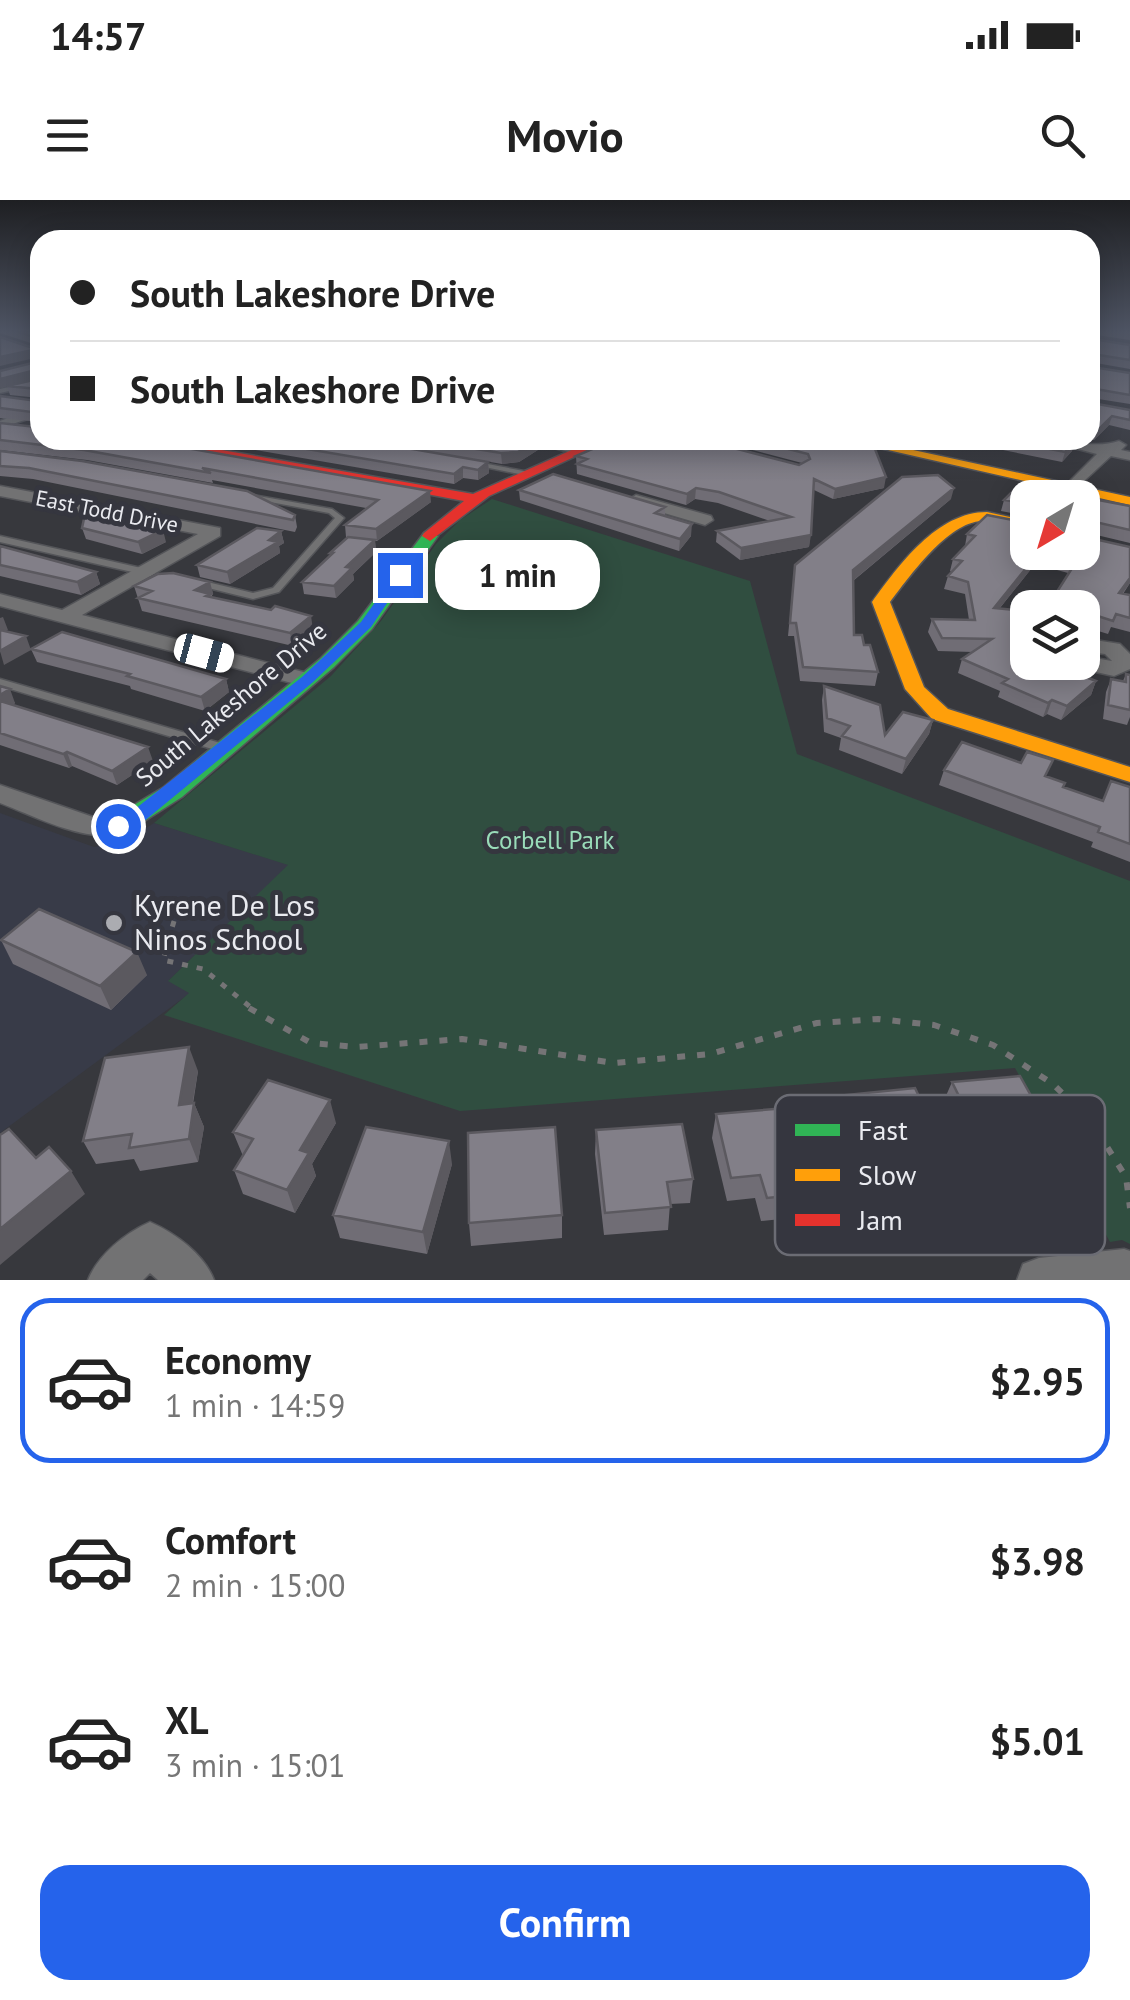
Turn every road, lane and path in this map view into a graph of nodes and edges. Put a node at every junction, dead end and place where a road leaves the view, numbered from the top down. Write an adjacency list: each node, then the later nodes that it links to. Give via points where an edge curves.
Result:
1 (30, 384): 2 (lane)
2 (0, 391)
3 (0, 399): 4 (lane)
4 (13, 401)
5 (30, 409): 6 (street)
6 (2, 425): 7 (street)
7 (30, 428)
8 (1130, 441): 15 (street)
9 (1100, 449): 15 (street)
10 (200, 450): 28 (street)
11 (576, 450): 14 (street)
12 (901, 450): 19 (street)
13 (932, 450): 20 (street)
14 (580, 451): 18 (street, South Lakeshore Drive)
15 (1108, 451): 16 (street); 21 (street)
16 (1130, 456)
17 (466, 462): 18 (lane)
18 (539, 474): 28 (street, South Lakeshore Drive)
19 (1055, 480)
20 (1058, 480)
21 (1079, 480)
22 (1100, 487): 24 (street)
23 (0, 491): 33 (street, East Todd Drive, via 214,532)
24 (1130, 491)
25 (1100, 492): 29 (street)
26 (610, 493): 30 (street)
27 (237, 494): 34 (lane, via 332,511 340,518 276,590 253,596)
28 (475, 499): 40 (street, South Lakeshore Drive, via 423,542 366,624)
29 (1130, 501)
30 (705, 520)
31 (1010, 522): 43 (street, via 970,518 894,582 881,602 914,688 940,714)
32 (0, 538): 33 (lane)
33 (154, 573): 36 (street)
34 (181, 580)
35 (0, 600): 36 (street)
36 (66, 616): 40 (street)
37 (1100, 647): 38 (street)
38 (1128, 659): 39 (street, via 1114,670)
39 (1100, 667)
40 (307, 680): 42 (street, South Lakeshore Drive)
41 (0, 682): 42 (lane)
42 (225, 748): 45 (street, South Lakeshore Drive)
43 (1130, 775)
44 (0, 794): 45 (street, via 91,826)
45 (118, 826)
46 (174, 921): 47 (path, via 163,960 202,969 250,1008 311,1042 462,1039 614,1063 710,1054 817,1023 878,1018 934,1025 993,1045)
47 (1064, 1095)
48 (1105, 1144): 49 (path, via 1126,1177)
49 (1130, 1208)
50 (1126, 1275): 53 (street)
51 (110, 1280): 52 (street, via 150,1244)
52 (192, 1280)
53 (1039, 1280)

